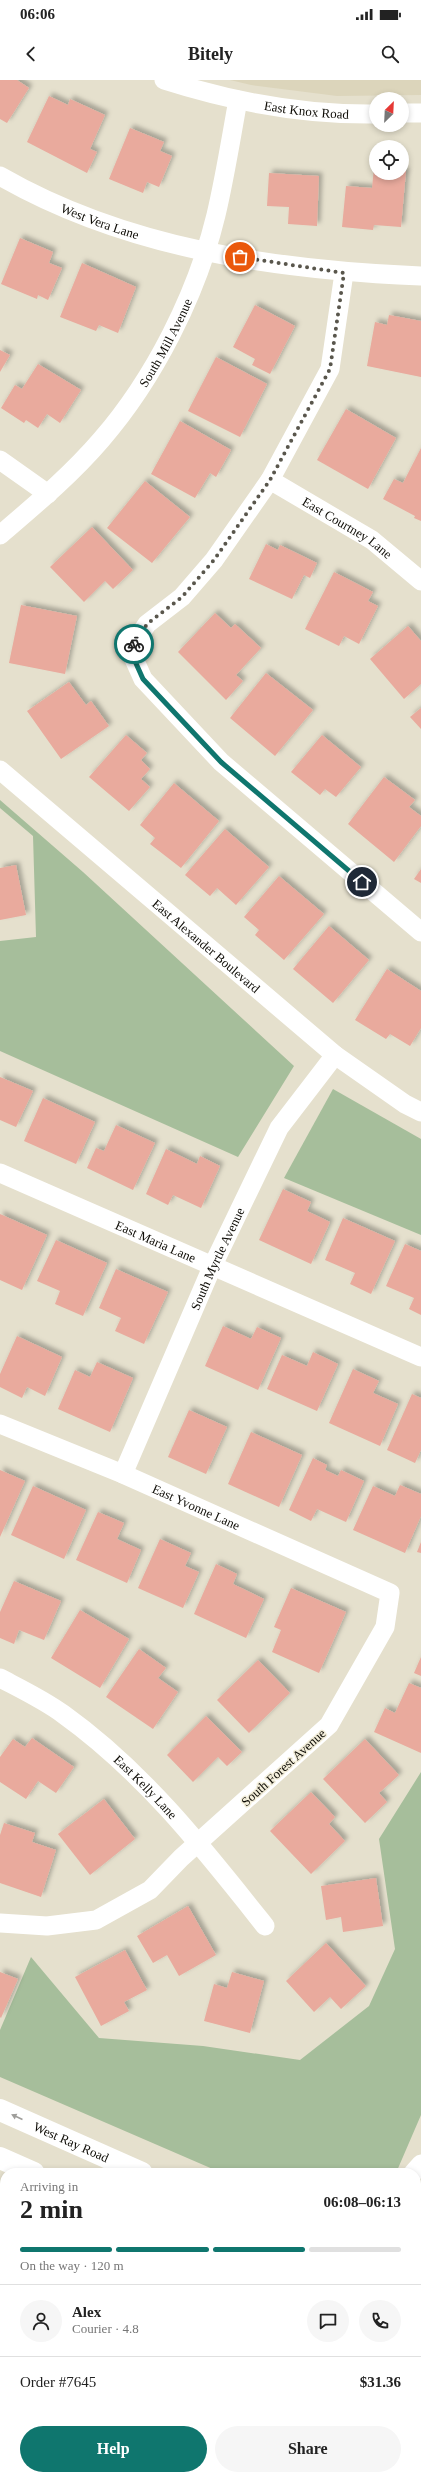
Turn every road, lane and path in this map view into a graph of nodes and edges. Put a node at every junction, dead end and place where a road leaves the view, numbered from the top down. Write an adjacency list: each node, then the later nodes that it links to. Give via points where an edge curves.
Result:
1 (164, 80): 2 (street, East Knox Road)
2 (238, 100): 5 (street, East Knox Road, via 288,109); 7 (street, South Mill Avenue, via 216,216)
3 (409, 113): 4 (street)
4 (421, 113)
5 (369, 114)
6 (0, 176): 7 (street, West Vera Lane, via 57,207 107,226)
7 (205, 252): 8 (street, West Vera Lane); 12 (street, South Mill Avenue, via 178,320 146,379 101,439)
8 (344, 273): 9 (street, West Vera Lane); 11 (street, via 330,369)
9 (421, 276)
10 (0, 460): 12 (street)
11 (270, 480): 14 (street, East Courtney Lane, via 372,540); 16 (street, via 214,560 182,597 147,624 130,650 143,679 221,762)
12 (48, 494): 13 (street, South Mill Avenue)
13 (0, 535)
14 (421, 581)
15 (0, 770): 17 (street, East Alexander Boulevard)
16 (421, 932)
17 (334, 1055): 18 (street, East Alexander Boulevard, via 405,1104); 20 (street, South Myrtle Avenue, via 279,1128)
18 (421, 1112)
19 (0, 1173): 20 (street, East Maria Lane)
20 (212, 1266): 21 (street, East Maria Lane); 23 (street, South Myrtle Avenue)
21 (421, 1357)
22 (0, 1424): 23 (street, East Yvonne Lane)
23 (123, 1474): 24 (street, East Yvonne Lane)
24 (390, 1593): 26 (street, South Forest Avenue, via 386,1627 329,1724)
25 (0, 1678): 26 (street, East Kelly Lane, via 62,1713 121,1760)
26 (199, 1843): 27 (street, South Forest Avenue, via 150,1890 96,1920 47,1926); 28 (street, East Kelly Lane)
27 (0, 1923)
28 (265, 1926)
29 (0, 2110): 32 (main road, West Ray Road, one-way to 29)
30 (0, 2158): 31 (main road)
31 (23, 2168)
32 (131, 2168)

